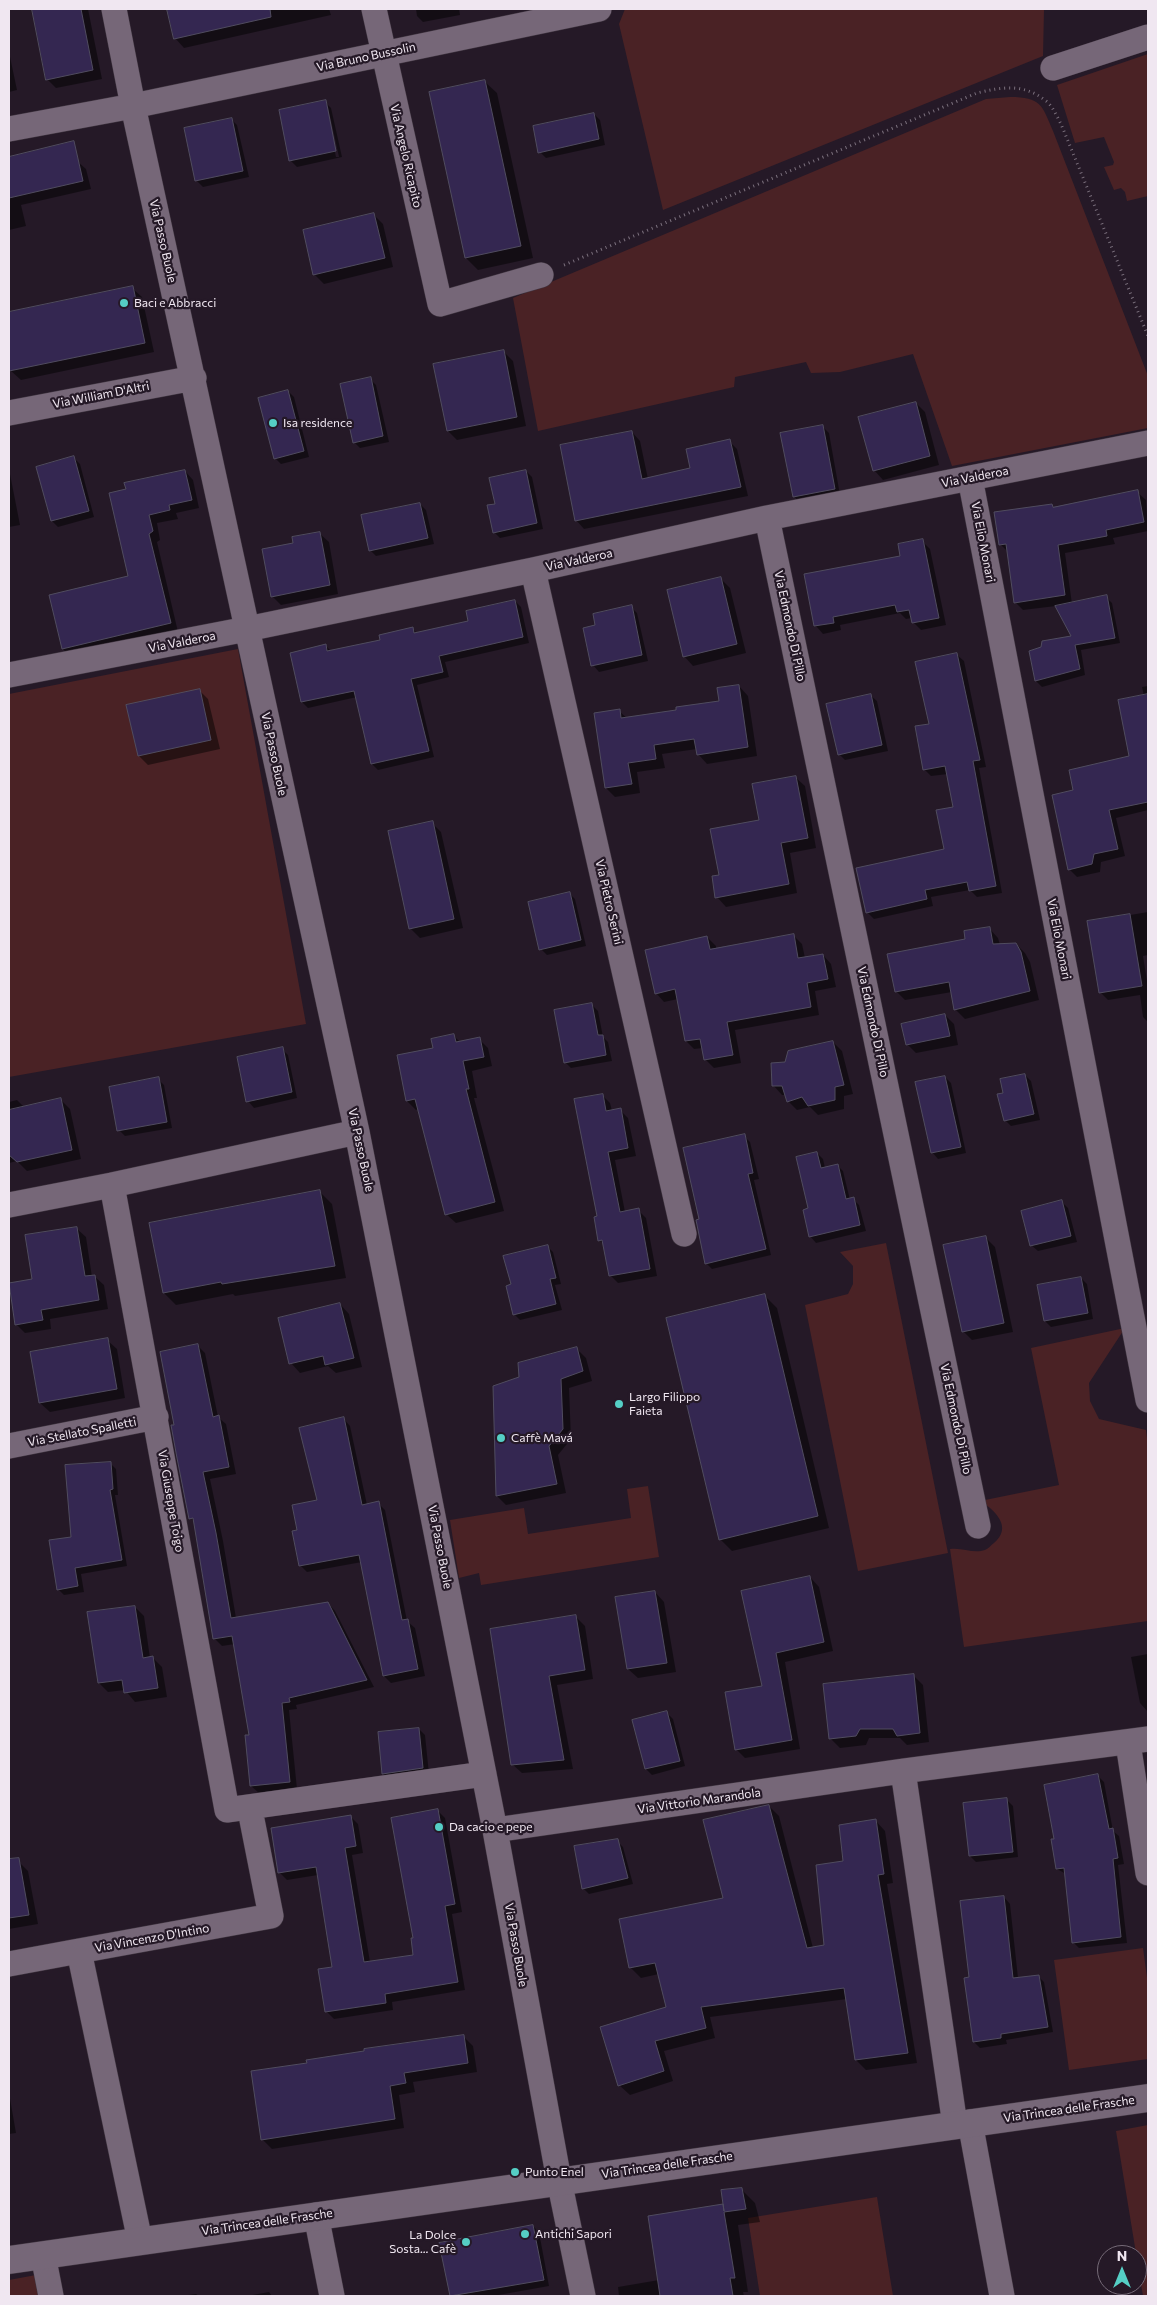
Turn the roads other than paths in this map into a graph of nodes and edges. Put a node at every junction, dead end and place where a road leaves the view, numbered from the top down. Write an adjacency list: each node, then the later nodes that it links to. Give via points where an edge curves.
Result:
1 (114, 9): 7 (street, Via Passo Buole)
2 (374, 9): 5 (street, Via Angelo Ricapito)
3 (599, 9): 5 (street, Via Bruno Bussolin)
4 (1148, 37): 6 (street)
5 (383, 54): 7 (street, Via Bruno Bussolin); 9 (street, Via Angelo Ricapito, via 440,304)
6 (1053, 68)
7 (133, 106): 8 (street, Via Bruno Bussolin); 10 (street, Via Passo Buole)
8 (9, 129)
9 (541, 275)
10 (194, 378): 11 (street, Via William D'Altri); 16 (street, Via Passo Buole)
11 (9, 413)
12 (1148, 443): 13 (street, Via Valderoa)
13 (970, 478): 14 (street, Via Valderoa); 22 (street, Via Elio Monari)
14 (767, 518): 15 (street, Via Valderoa); 25 (street, Via Edmondo Di Pillo)
15 (534, 570): 16 (street, Via Valderoa); 21 (street, Via Pietro Serini)
16 (247, 629): 17 (street, Via Valderoa); 18 (street, Via Passo Buole)
17 (9, 675)
18 (357, 1132): 19 (street); 28 (street, Via Passo Buole)
19 (112, 1185): 20 (street); 23 (street, Via Giuseppe Toigo)
20 (9, 1205)
21 (684, 1234)
22 (1148, 1400)
23 (156, 1418): 24 (street, Via Stellato Spalletti); 28 (street, Via Giuseppe Toigo, via 227,1810)
24 (9, 1446)
25 (978, 1526)
26 (1138, 1741): 27 (street, Via Vittorio Marandola); 31 (street)
27 (903, 1771): 30 (street, Via Vittorio Marandola); 35 (street)
28 (484, 1774): 30 (street, Via Passo Buole)
29 (252, 1820): 32 (street, Via Vincenzo D'Intino, via 271,1916)
30 (495, 1830): 36 (street, Via Passo Buole)
31 (1148, 1873)
32 (79, 1951): 33 (street); 38 (street, Via Vincenzo D'Intino)
33 (9, 1964)
34 (1148, 2098): 35 (street, Via Trincea delle Frasche)
35 (963, 2124): 36 (street, Via Trincea delle Frasche); 44 (street)
36 (560, 2180): 37 (street, Via Trincea delle Frasche); 43 (street, Via Passo Buole)
37 (316, 2215): 38 (street, Via Trincea delle Frasche); 42 (street)
38 (140, 2241): 39 (street, Via Trincea delle Frasche)
39 (43, 2255): 40 (street, Via Trincea delle Frasche); 41 (street)
40 (9, 2260)
41 (52, 2296)
42 (332, 2296)
43 (583, 2296)
44 (1002, 2296)

